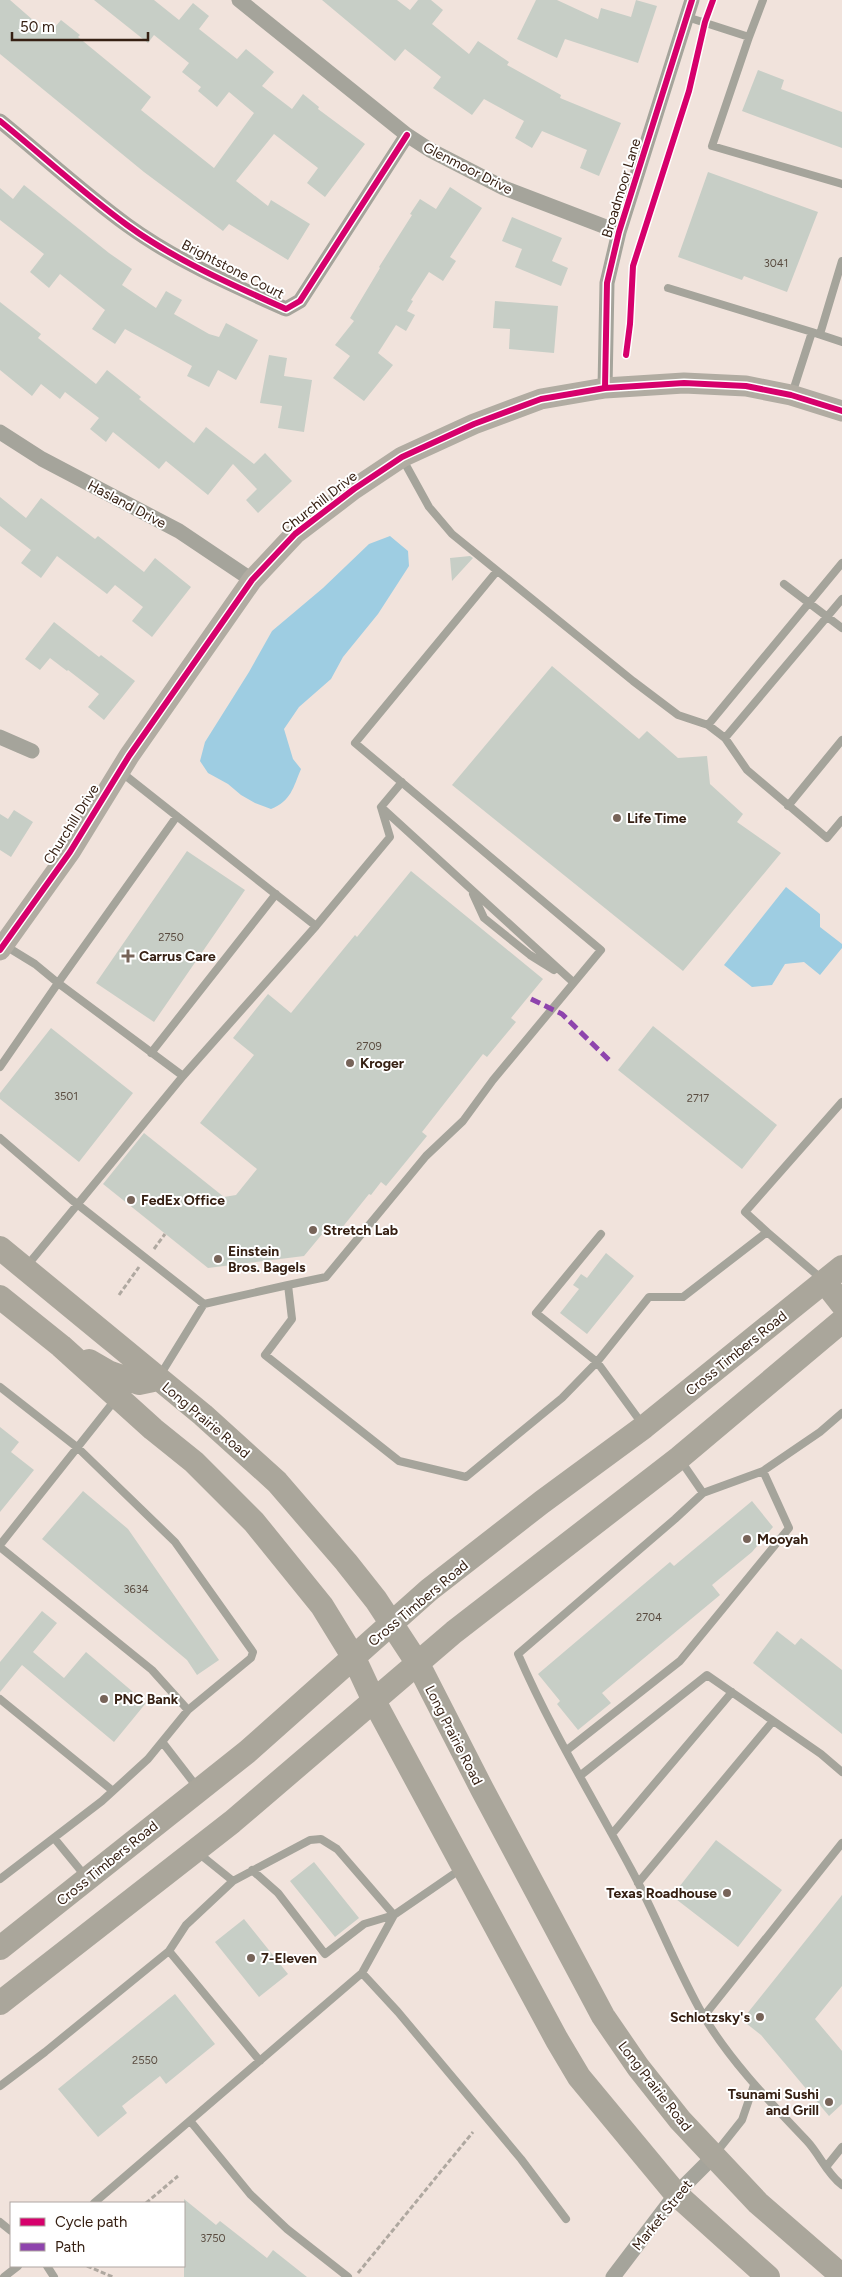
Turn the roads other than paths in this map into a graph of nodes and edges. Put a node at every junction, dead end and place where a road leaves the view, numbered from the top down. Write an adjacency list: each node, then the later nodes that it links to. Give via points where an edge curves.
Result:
1 (239, 0): 7 (street, Glenmoor Drive)
2 (692, 0): 4 (street, Broadmoor Lane)
3 (763, 0): 5 (lane)
4 (687, 17): 5 (lane); 9 (street, Broadmoor Lane)
5 (749, 38): 8 (lane, via 712,146)
6 (0, 121): 7 (street, Brightstone Court, via 128,225 237,288 286,309 300,301)
7 (407, 135): 9 (street, Glenmoor Drive, via 504,188)
8 (842, 184)
9 (620, 232): 14 (street, Broadmoor Lane, via 607,283)
10 (842, 261): 12 (lane)
11 (668, 288): 12 (lane)
12 (816, 333): 13 (lane); 15 (lane)
13 (842, 342)
14 (606, 388): 15 (street, Churchill Drive, via 684,383 746,386); 18 (street, Churchill Drive, via 541,399 474,424)
15 (791, 396): 16 (street, Churchill Drive)
16 (842, 411)
17 (0, 432): 21 (street, Hasland Drive, via 42,460 179,531)
18 (402, 457): 20 (lane, via 429,507 452,534); 21 (street, Churchill Drive, via 295,534)
19 (842, 563): 24 (lane)
20 (497, 572): 27 (lane, via 678,715); 33 (lane, via 355,744)
21 (252, 580): 32 (street, Churchill Drive)
22 (784, 584): 24 (lane)
23 (842, 599): 25 (lane)
24 (809, 603): 25 (lane); 27 (lane)
25 (827, 616): 26 (lane); 29 (lane)
26 (842, 628)
27 (708, 725): 29 (lane)
28 (0, 736): 31 (street)
29 (725, 738): 34 (lane, via 748,770)
30 (842, 740): 34 (lane)
31 (32, 752)
32 (119, 771): 36 (lane); 41 (street, Churchill Drive, via 70,852)
33 (402, 782): 35 (lane); 42 (lane, via 601,950)
34 (788, 806): 37 (lane, via 827,838)
35 (381, 807): 38 (lane); 40 (lane, via 390,837)
36 (177, 816): 39 (lane); 43 (lane)
37 (842, 820)
38 (472, 890): 42 (lane); 42 (lane, via 484,918 530,955)
39 (276, 894): 40 (lane); 44 (lane)
40 (316, 926): 46 (lane)
41 (1, 947): 43 (lane, via 35,964)
42 (572, 982): 55 (lane, via 463,1121 426,1156 326,1277)
43 (58, 983): 44 (lane); 45 (lane)
44 (151, 1053): 46 (lane)
45 (0, 1067)
46 (183, 1076): 49 (lane)
47 (842, 1102): 50 (lane, via 745,1212)
48 (0, 1138): 49 (lane)
49 (77, 1204): 53 (lane); 57 (lane)
50 (767, 1232): 54 (lane); 61 (lane, via 683,1297 649,1297)
51 (601, 1234): 61 (lane, via 536,1313)
52 (0, 1248): 53 (main road, Long Prairie Road)
53 (25, 1269): 62 (main road, Long Prairie Road)
54 (833, 1274): 58 (main road); 66 (main road, Cross Timbers Road)
55 (288, 1285): 57 (lane); 61 (lane, via 292,1319 265,1355 398,1461 466,1477 562,1398)
56 (0, 1297): 60 (main road)
57 (204, 1304): 62 (lane)
58 (842, 1304)
59 (842, 1322): 68 (main road)
60 (61, 1346): 62 (main road, via 108,1372 139,1383); 64 (main road)
61 (597, 1362): 66 (lane)
62 (158, 1379): 72 (main road, Long Prairie Road, via 277,1482 346,1562)
63 (0, 1387): 67 (lane)
64 (117, 1398): 67 (lane); 73 (main road, via 194,1462 254,1522 322,1606)
65 (842, 1413): 69 (lane)
66 (644, 1427): 72 (main road, Cross Timbers Road, via 429,1590)
67 (78, 1448): 71 (lane); 78 (lane, via 175,1542 252,1652 251,1658)
68 (679, 1458): 70 (lane); 74 (main road, via 546,1559)
69 (763, 1471): 70 (lane); 81 (lane, via 789,1528 680,1661)
70 (703, 1493): 81 (lane, via 518,1654 540,1706)
71 (0, 1546): 78 (lane, via 152,1670)
72 (392, 1624): 73 (main road, Cross Timbers Road); 74 (main road, Long Prairie Road)
73 (354, 1658): 77 (main road); 84 (main road, Cross Timbers Road)
74 (418, 1664): 77 (main road); 107 (main road, Long Prairie Road, via 603,2016 638,2068)
75 (732, 1692): 79 (lane); 83 (lane, via 706,1675); 86 (lane)
76 (0, 1699): 85 (lane)
77 (374, 1701): 89 (main road); 90 (main road)
78 (188, 1710): 80 (lane)
79 (773, 1721): 82 (lane); 95 (lane)
80 (163, 1744): 84 (lane); 85 (lane)
81 (566, 1750): 83 (lane)
82 (842, 1772)
83 (581, 1775): 86 (lane)
84 (199, 1790): 93 (main road, Cross Timbers Road)
85 (113, 1791): 87 (lane)
86 (612, 1834): 95 (lane)
87 (54, 1838): 92 (lane); 93 (lane)
88 (842, 1843): 101 (lane)
89 (195, 1851): 94 (lane); 100 (main road)
90 (464, 1866): 96 (lane); 110 (main road, via 579,2077)
91 (252, 1870): 94 (lane); 96 (lane, via 310,1840 321,1839 337,1849); 96 (lane, via 278,1893 325,1954 364,1924)
92 (0, 1879)
93 (87, 1879): 97 (main road, Cross Timbers Road)
94 (233, 1881): 98 (lane, via 186,1925)
95 (638, 1882): 101 (lane)
96 (394, 1915): 99 (lane)
97 (0, 1948)
98 (169, 1951): 102 (lane); 104 (lane)
99 (362, 1972): 102 (lane); 112 (lane, via 521,2159)
100 (0, 2003)
101 (704, 2016): 103 (lane)
102 (260, 2061): 105 (lane)
103 (754, 2085): 107 (lane, via 742,2120); 108 (lane)
104 (0, 2086)
105 (190, 2122): 111 (lane); 118 (lane, via 250,2194 287,2229)
106 (842, 2147): 108 (lane)
107 (714, 2156): 110 (street, Market Street); 116 (main road, Long Prairie Road, via 758,2203)
108 (826, 2167): 109 (lane)
109 (842, 2185)
110 (676, 2194): 119 (street, Market Street); 120 (main road)
111 (95, 2202)
112 (566, 2219)
113 (0, 2222): 114 (lane)
114 (10, 2230)
115 (17, 2267): 117 (lane)
116 (842, 2276)
117 (4, 2277)
118 (348, 2277)
119 (613, 2277)
120 (768, 2277)

